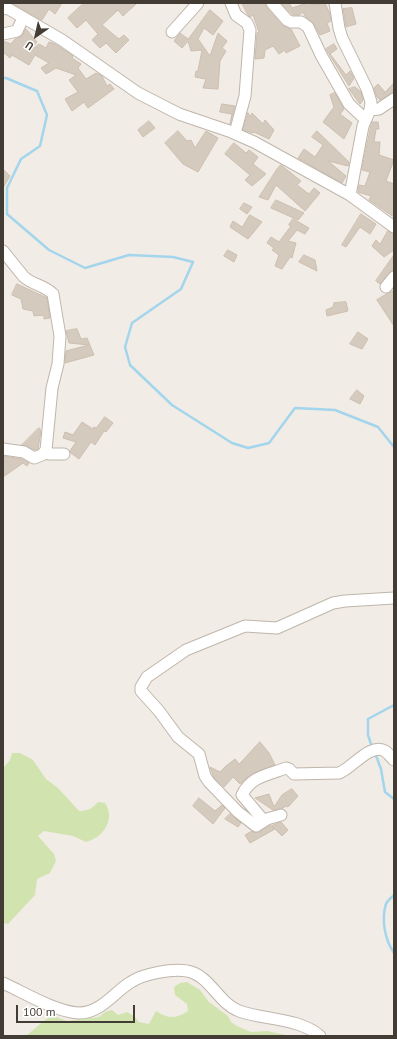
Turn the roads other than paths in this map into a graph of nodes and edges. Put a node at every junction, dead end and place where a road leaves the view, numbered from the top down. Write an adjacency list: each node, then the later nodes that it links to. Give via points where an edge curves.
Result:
1 (198, 3): 7 (street)
2 (231, 3): 11 (street, via 236,15 247,23 250,30 245,96)
3 (272, 3): 10 (street, via 288,21 301,22 308,27 349,104)
4 (335, 3): 10 (street, via 338,28 370,99)
5 (6, 7): 6 (street)
6 (23, 18): 8 (street, via 17,31); 11 (street, via 62,40 138,93 179,114)
7 (172, 32)
8 (3, 34)
9 (394, 99): 10 (street)
10 (368, 115): 12 (street)
11 (235, 133): 12 (street)
12 (350, 195): 13 (street)
13 (394, 226)
14 (3, 251): 18 (street, via 24,278 44,287 54,295 60,336 47,448)
15 (394, 278): 16 (street)
16 (386, 287)
17 (3, 449): 18 (street, via 24,452 34,458)
18 (44, 453): 19 (street)
19 (64, 454)
20 (394, 598): 23 (street, via 333,603 277,628 249,626 230,631 186,650 142,683 142,693 178,737 201,756 205,776 209,782 254,825 257,826)
21 (394, 760): 23 (street, via 384,750 376,750 362,755 346,771 339,773 294,774 286,768 261,775 242,796)
22 (281, 815): 23 (street)
23 (264, 821)
24 (3, 983): 25 (street, via 62,1009 80,1013 88,1012 102,1004 142,976 186,971 203,980 226,1003 240,1011 303,1026)
25 (320, 1036)

